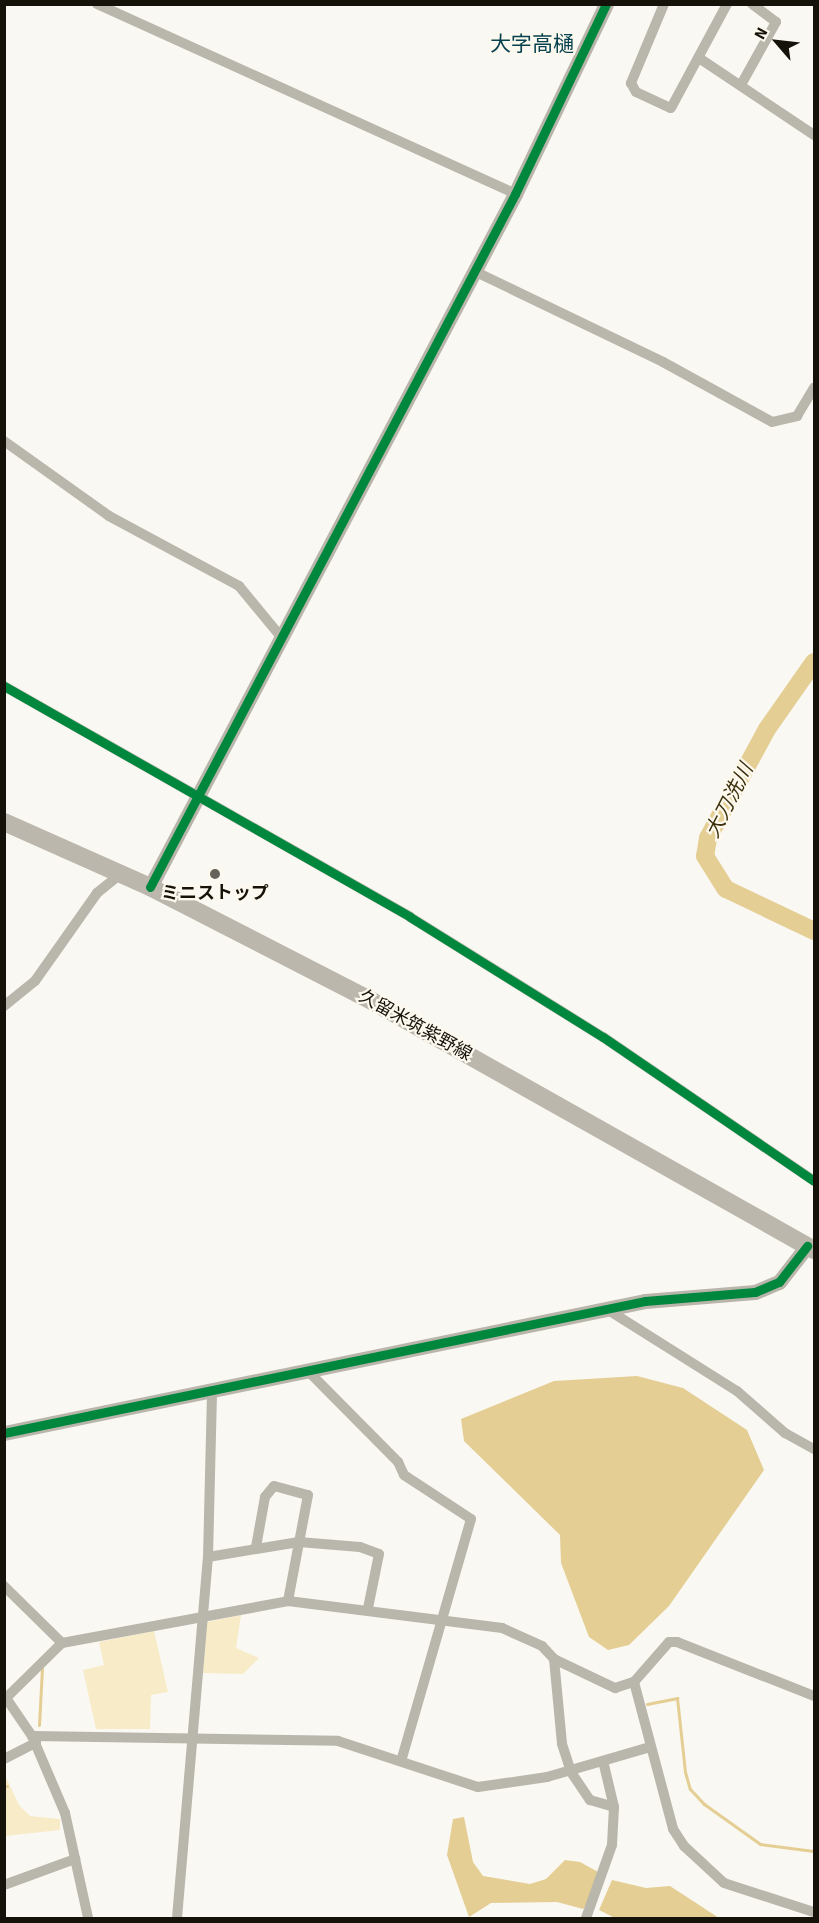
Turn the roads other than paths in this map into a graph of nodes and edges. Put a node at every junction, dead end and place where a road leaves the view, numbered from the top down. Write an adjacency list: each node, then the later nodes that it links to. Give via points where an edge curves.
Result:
1 (97, 4): 9 (street)
2 (606, 4): 9 (street)
3 (664, 4): 6 (street, via 631,83 636,92 675,107)
4 (727, 4): 6 (street)
5 (752, 4): 7 (street, via 776,22)
6 (699, 58): 7 (street)
7 (742, 83): 8 (street)
8 (814, 135)
9 (515, 194): 10 (street)
10 (474, 272): 11 (street, via 663,362 772,422 797,416); 13 (street)
11 (814, 388)
12 (4, 441): 13 (street, via 109,516 239,586)
13 (281, 637): 15 (street)
14 (4, 686): 15 (street)
15 (198, 794): 18 (street); 20 (street, via 603,1037)
16 (4, 822): 17 (main road, 久留米筑紫野線)
17 (122, 873): 18 (main road, 久留米筑紫野線); 19 (street, via 97,893 35,981)
18 (150, 886): 21 (main road, 久留米筑紫野線, via 372,1001)
19 (4, 1005)
20 (814, 1181)
21 (811, 1248): 22 (street, via 778,1282 755,1292 686,1294)
22 (605, 1308): 23 (street); 26 (street, via 737,1391 785,1433)
23 (309, 1372): 24 (street); 34 (street, via 398,1462 404,1475 471,1519)
24 (212, 1394): 25 (street); 29 (street)
25 (4, 1432)
26 (814, 1449)
27 (299, 1542): 28 (street); 28 (street, via 308,1496 274,1486 265,1497); 31 (street); 32 (street, via 379,1554)
28 (256, 1546): 29 (street)
29 (208, 1557): 33 (street)
30 (4, 1586): 35 (street)
31 (288, 1601): 32 (street); 33 (street)
32 (368, 1608): 34 (street)
33 (203, 1618): 35 (street); 40 (street)
34 (442, 1620): 36 (street, via 502,1628 542,1646); 43 (street)
35 (62, 1643): 38 (street)
36 (554, 1659): 37 (street, via 605,1687); 46 (street, via 559,1725)
37 (634, 1682): 39 (street, via 669,1642 676,1642); 42 (street)
38 (6, 1696): 41 (street)
39 (814, 1696)
40 (194, 1736): 41 (street); 43 (street, via 338,1741); 52 (street)
41 (34, 1740): 44 (street); 48 (street, via 65,1813)
42 (650, 1747): 45 (street); 50 (street, via 673,1828 709,1875)
43 (402, 1758): 46 (street, via 478,1787)
44 (4, 1759)
45 (603, 1761): 46 (street); 47 (street)
46 (571, 1772): 47 (street, via 590,1800)
47 (614, 1807): 53 (street, via 609,1862)
48 (75, 1859): 49 (street); 51 (street)
49 (4, 1885)
50 (814, 1912)
51 (88, 1918)
52 (177, 1918)
53 (586, 1918)

